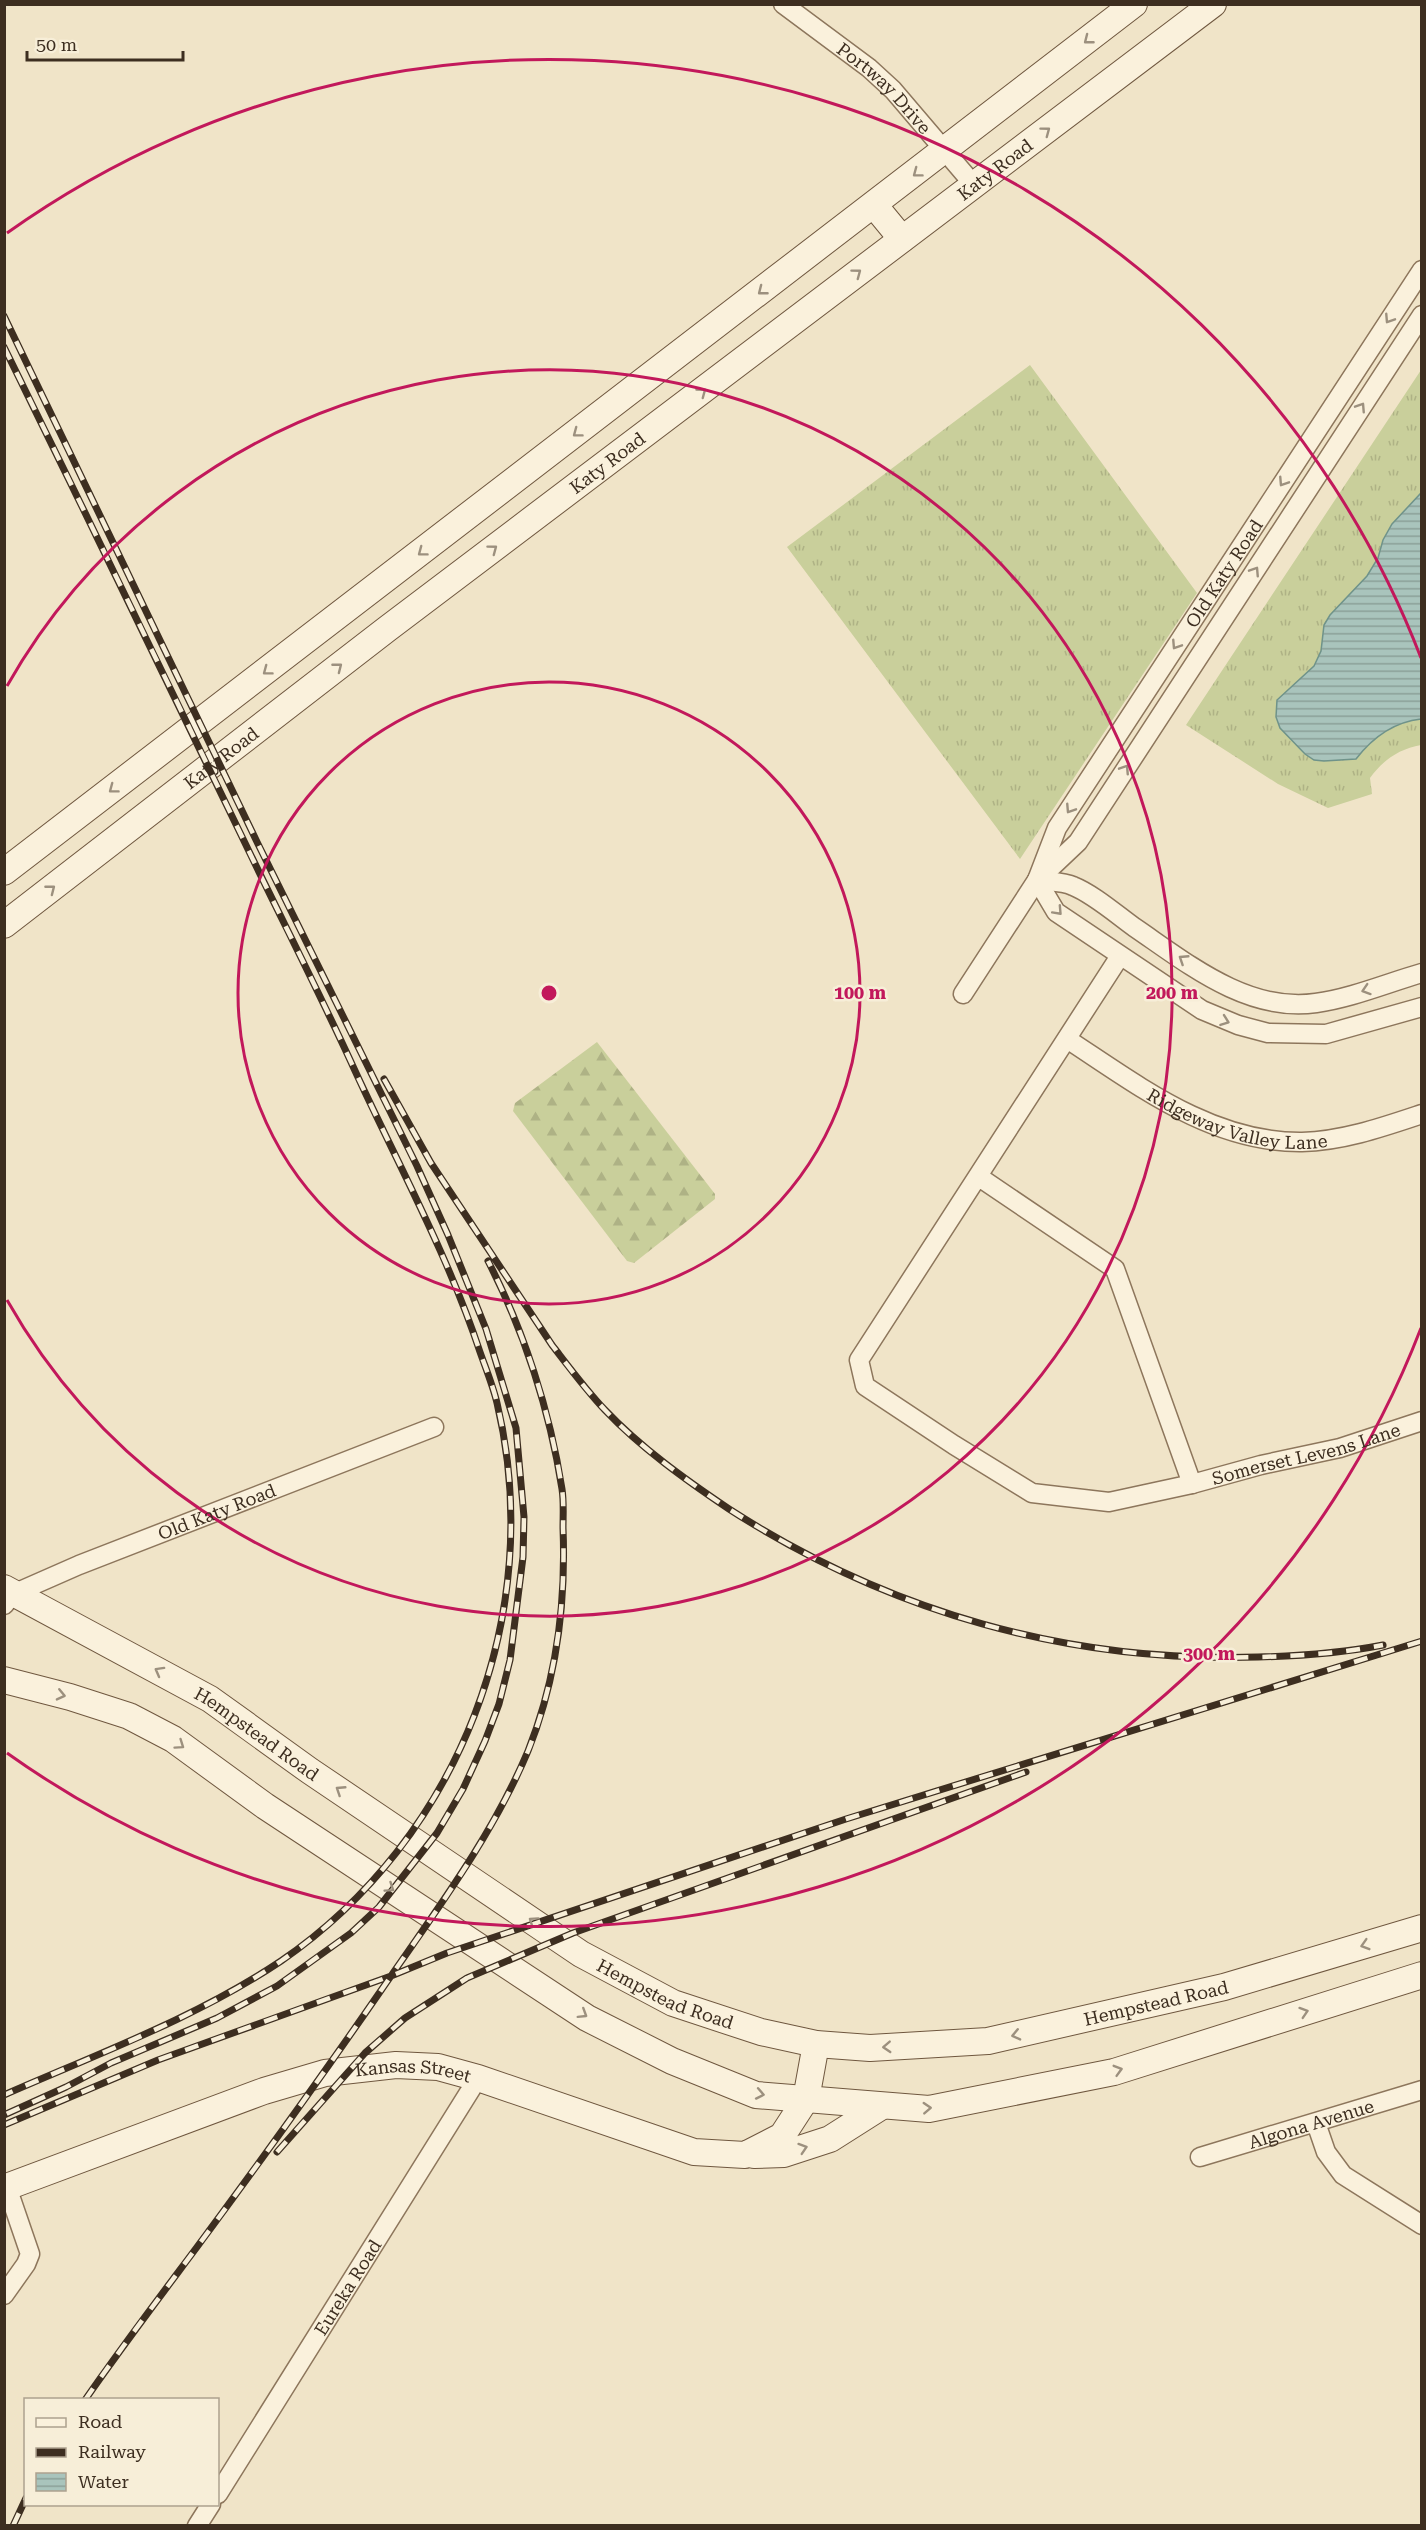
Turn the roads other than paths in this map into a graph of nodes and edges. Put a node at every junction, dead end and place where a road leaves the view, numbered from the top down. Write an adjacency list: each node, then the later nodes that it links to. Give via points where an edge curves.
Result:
1 (783, 4): 4 (street, Portway Drive, via 885,82)
2 (1134, 4): 4 (main road, one-way to 4)
3 (1213, 4): 5 (main road, Katy Road, one-way to 3)
4 (946, 151): 5 (street, Portway Drive); 6 (main road, one-way to 6)
5 (974, 185): 7 (main road, Katy Road)
6 (874, 205): 7 (main road); 11 (main road, one-way to 11)
7 (902, 239): 12 (main road, Katy Road, one-way to 7)
8 (1419, 277): 9 (street); 13 (street, Old Katy Road, one-way to 13)
9 (1422, 308)
10 (1422, 315): 14 (street, Old Katy Road, one-way to 10)
11 (623, 398): 12 (main road); 15 (main road, one-way to 15)
12 (656, 428): 17 (main road, Katy Road, one-way to 12, via 387,629)
13 (1217, 583): 14 (street); 16 (street, Old Katy Road, one-way to 16, via 1057,828)
14 (1238, 597): 16 (street, Old Katy Road, one-way to 14, via 1078,842)
15 (4, 872)
16 (1037, 880): 18 (street, via 1072,885); 19 (street, one-way to 19, via 1056,912); 22 (street, Old Katy Road)
17 (4, 925)
18 (1160, 944): 20 (street); 21 (street, one-way to 18, via 1330,1000 1285,1003 1240,992)
19 (1120, 956): 20 (street); 24 (street, Somerset Levens Lane)
20 (1141, 970): 23 (street, one-way to 23, via 1212,1016 1268,1033 1326,1034)
21 (1422, 972)
22 (963, 994)
23 (1422, 1007)
24 (1067, 1039): 25 (street, Ridgeway Valley Lane, via 1175,1108 1238,1134 1292,1141 1336,1139); 26 (street, Somerset Levens Lane)
25 (1422, 1114)
26 (979, 1177): 29 (street, via 1115,1269); 29 (street, Somerset Levens Lane, via 860,1360 865,1386 1032,1493 1109,1502)
27 (1422, 1421): 29 (street, Somerset Levens Lane, via 1340,1448)
28 (434, 1427): 30 (street, Old Katy Road)
29 (1192, 1484)
30 (7, 1596): 34 (main road, Hempstead Road, one-way to 30, via 761,2032 673,2003 581,1954 210,1699)
31 (4, 1680): 37 (main road, one-way to 37, via 129,1716 173,1739 265,1806 587,2018 672,2061 756,2095)
32 (1422, 1928): 34 (main road, Hempstead Road, one-way to 34, via 1224,1987 988,2041 870,2048)
33 (1422, 1975): 38 (main road, one-way to 33, via 929,2109 1114,2072)
34 (816, 2044): 37 (main road)
35 (478, 2078): 40 (main road, Kansas Street, via 694,2152); 42 (main road, Kansas Street, via 438,2067 396,2065 325,2073 264,2091); 45 (street, Eureka Road)
36 (1422, 2090): 39 (street, Algona Avenue)
37 (806, 2099): 38 (main road); 40 (main road, via 782,2136)
38 (882, 2106): 40 (main road, Kansas Street, one-way to 38, via 784,2154 830,2139)
39 (1316, 2123): 41 (street, Algona Avenue); 43 (street, via 1326,2152 1343,2175)
40 (745, 2155)
41 (1200, 2157)
42 (6, 2188): 44 (street, via 30,2254)
43 (1422, 2225)
44 (4, 2295)
45 (219, 2492)
46 (210, 2506): 47 (street)
47 (197, 2526)

